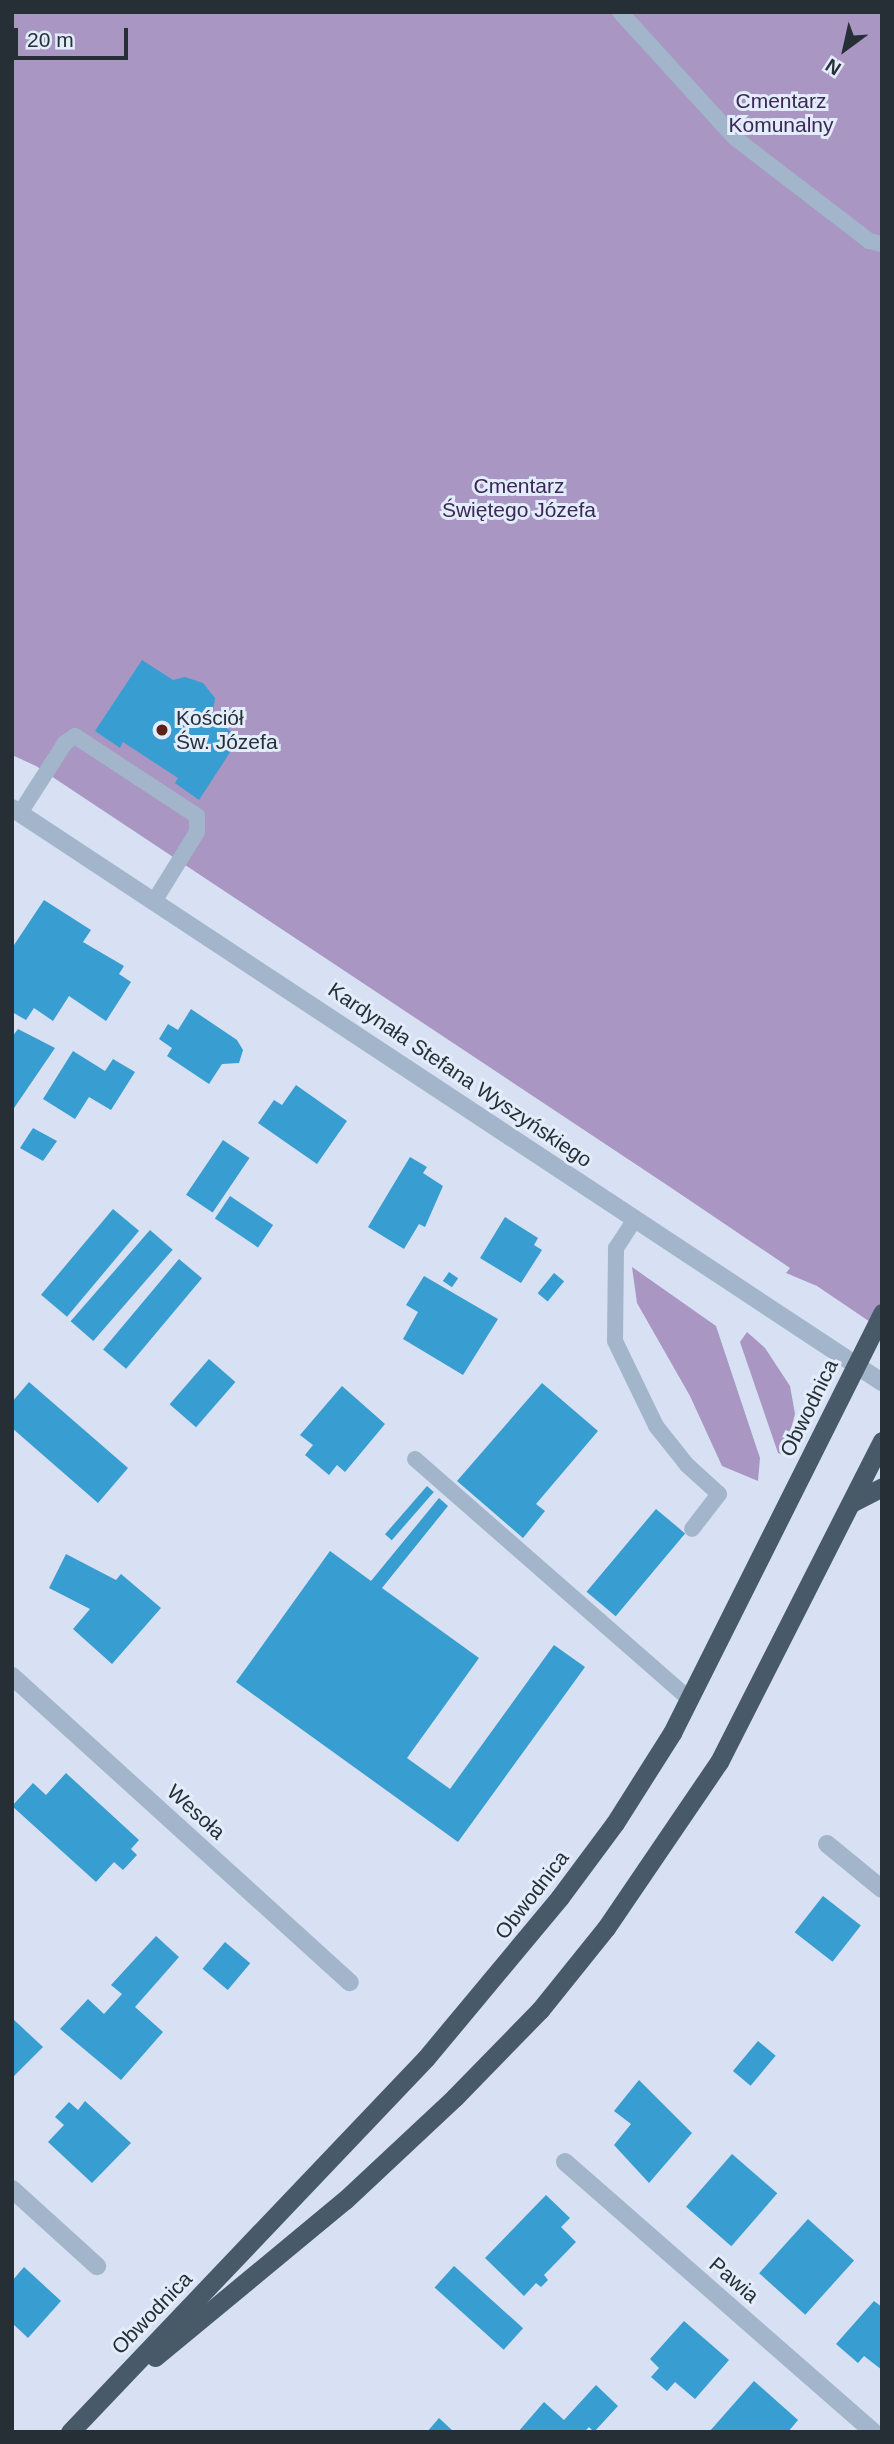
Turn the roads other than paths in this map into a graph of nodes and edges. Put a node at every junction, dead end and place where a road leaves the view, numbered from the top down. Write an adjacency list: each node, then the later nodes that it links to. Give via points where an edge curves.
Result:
1 (620, 12): 2 (lane, via 735,138 869,241)
2 (882, 244)
3 (16, 810): 4 (street, Kardynała Stefana Wyszyńskiego); 4 (lane, via 65,743 75,736 86,743 197,816 197,832)
4 (155, 900): 5 (street, Kardynała Stefana Wyszyńskiego)
5 (635, 1219): 7 (street, Kardynała Stefana Wyszyńskiego); 13 (lane, via 616,1248 615,1341 656,1426 687,1465 719,1494)
6 (882, 1313): 7 (highway, Obwodnica)
7 (855, 1365): 8 (street, Kardynała Stefana Wyszyńskiego); 15 (highway, Obwodnica)
8 (882, 1382)
9 (882, 1441): 12 (highway, Obwodnica)
10 (415, 1460): 15 (lane)
11 (882, 1487): 12 (highway)
12 (851, 1503): 22 (highway, Obwodnica, via 719,1762 606,1928 540,2010 345,2200)
13 (692, 1529)
14 (12, 1676): 18 (street, Wesoła)
15 (689, 1699): 22 (highway, Obwodnica, via 615,1823 501,1972 426,2058)
16 (827, 1844): 17 (street)
17 (882, 1889)
18 (350, 1982)
19 (565, 2162): 24 (street, Pawia)
20 (12, 2189): 21 (street)
21 (97, 2266)
22 (87, 2414): 23 (highway, Obwodnica)
23 (70, 2432)
24 (873, 2432)

